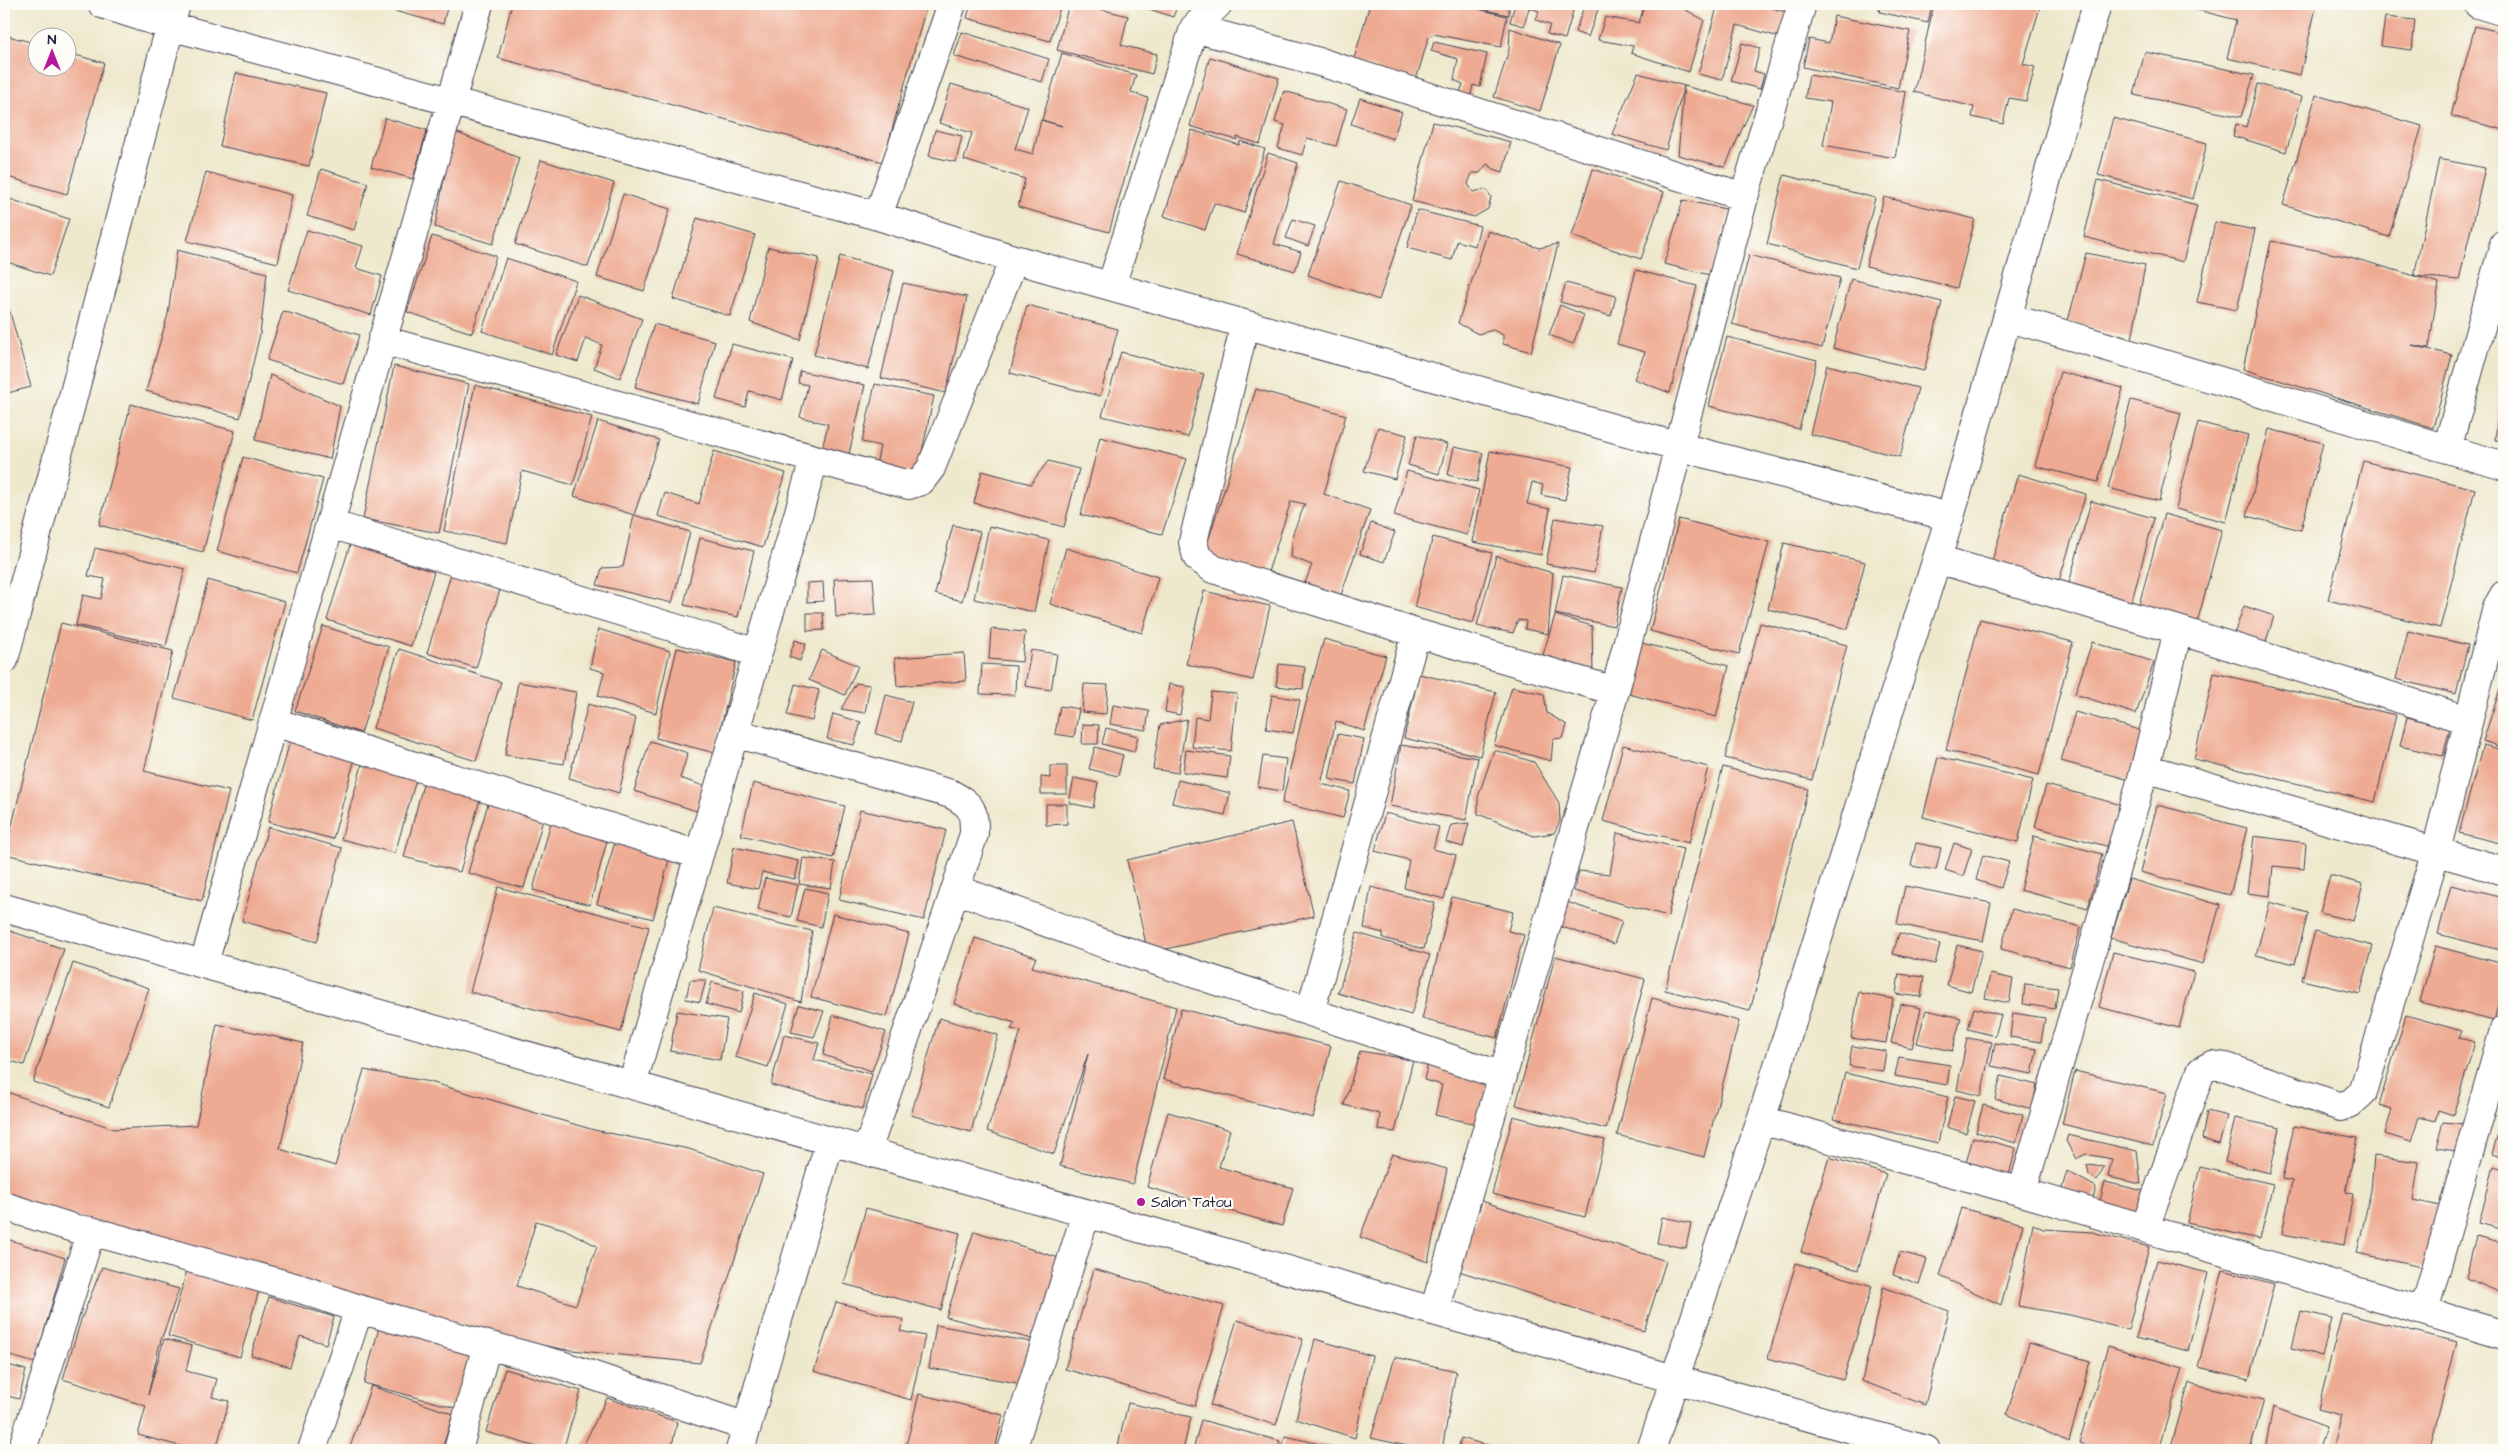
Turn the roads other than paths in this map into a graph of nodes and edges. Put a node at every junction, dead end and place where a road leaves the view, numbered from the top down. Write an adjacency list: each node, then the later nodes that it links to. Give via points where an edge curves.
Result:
1 (102, 4): 9 (street)
2 (479, 4): 11 (street)
3 (952, 4): 13 (street)
4 (1218, 4): 10 (street)
5 (1802, 4): 12 (street)
6 (2097, 4): 17 (street)
7 (2478, 4): 8 (street)
8 (2504, 12)
9 (173, 15): 11 (street); 31 (street)
10 (1194, 28): 12 (street, via 1323,63); 16 (street)
11 (451, 100): 13 (street); 19 (street)
12 (1744, 197): 20 (street)
13 (878, 216): 15 (street)
14 (2504, 244): 21 (street)
15 (1014, 259): 16 (street); 22 (street, via 931,468 921,481 909,484 896,482)
16 (1111, 286): 18 (street)
17 (2007, 317): 21 (street); 24 (street)
18 (1245, 324): 20 (street); 29 (street, via 1193,542 1197,557 1213,569)
19 (382, 340): 22 (street); 25 (street)
20 (1680, 447): 24 (street); 32 (street)
21 (2447, 448): 23 (street)
22 (814, 460): 30 (street)
23 (2504, 466)
24 (1950, 517): 26 (street)
25 (330, 524): 30 (street); 34 (street)
26 (1937, 559): 28 (street); 47 (street)
27 (2504, 595): 33 (street, via 2497,607)
28 (2178, 630): 33 (street); 36 (street)
29 (1416, 633): 32 (street); 43 (street)
30 (758, 653): 35 (street)
31 (4, 660)
32 (1615, 691): 45 (street)
33 (2468, 720): 37 (street)
34 (274, 722): 38 (street); 42 (street)
35 (735, 733): 38 (street); 40 (street, via 951,794 968,803 974,815 974,834)
36 (2145, 768): 37 (street); 50 (street)
37 (2436, 851): 39 (street); 53 (street, via 2363,1092 2352,1102 2341,1106 2226,1067 2212,1065 2201,1071)
38 (699, 855): 46 (street)
39 (2504, 870)
40 (956, 889): 43 (street, via 1104,944); 49 (street)
41 (4, 908): 42 (street)
42 (204, 963): 46 (street)
43 (1310, 1012): 45 (street)
44 (2504, 1030): 57 (street)
45 (1503, 1076): 56 (street)
46 (632, 1085): 48 (street)
47 (1761, 1120): 50 (street); 60 (street)
48 (830, 1141): 49 (street); 61 (street)
49 (867, 1151): 52 (street)
50 (2022, 1192): 53 (street)
51 (4, 1206): 54 (street)
52 (1086, 1213): 56 (street); 65 (street)
53 (2146, 1228): 57 (street)
54 (91, 1231): 55 (street, via 301,1289); 62 (street)
55 (359, 1309): 59 (street); 63 (street)
56 (1434, 1311): 60 (street)
57 (2424, 1312): 58 (street)
58 (2504, 1335)
59 (487, 1345): 61 (street, via 561,1365); 64 (street)
60 (1676, 1380): 66 (street); 67 (street)
61 (744, 1439)
62 (22, 1450)
63 (312, 1450)
64 (458, 1450)
65 (1012, 1450)
66 (1651, 1450)
67 (1926, 1450)

